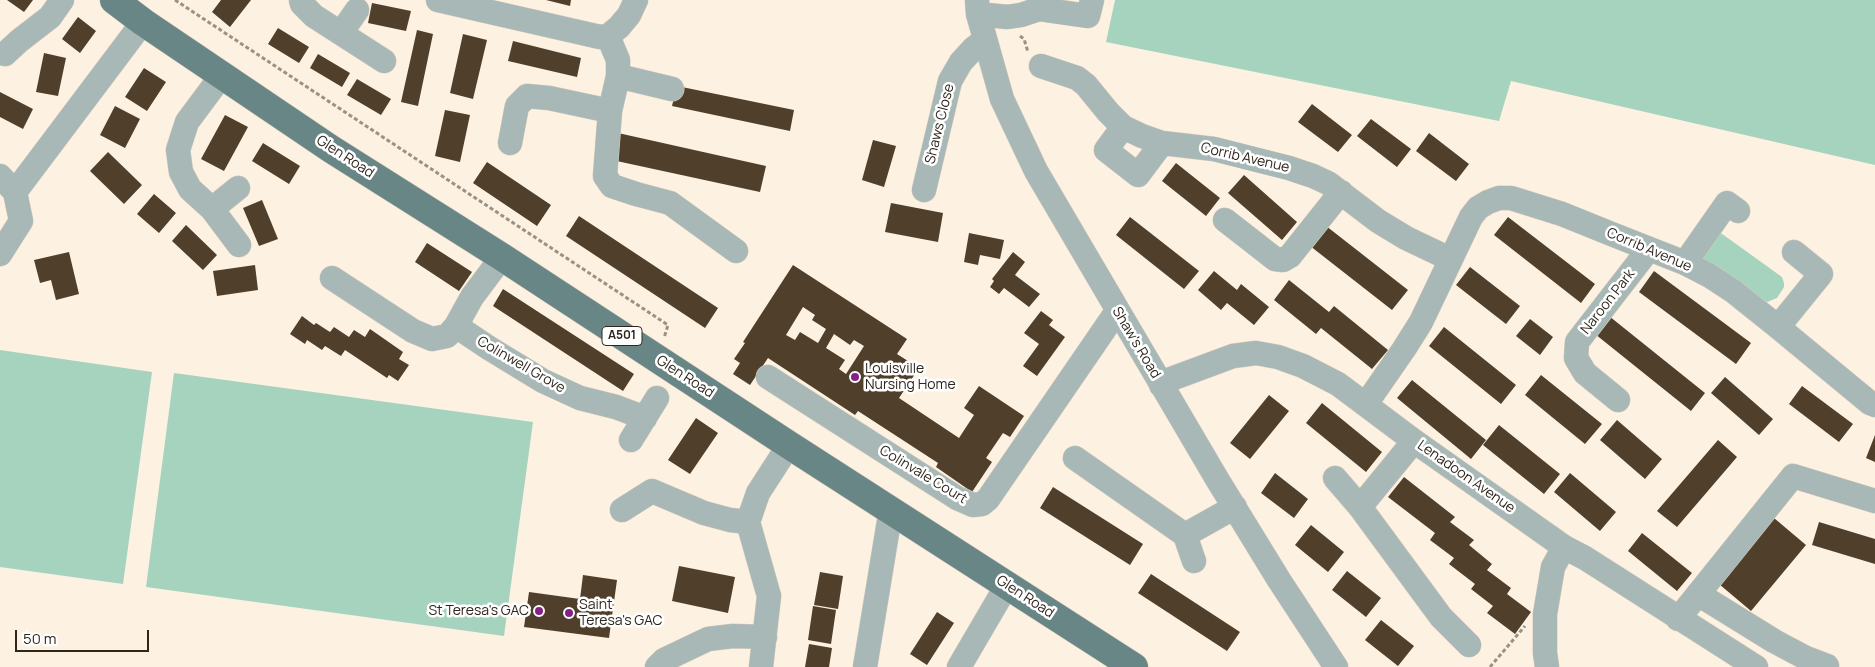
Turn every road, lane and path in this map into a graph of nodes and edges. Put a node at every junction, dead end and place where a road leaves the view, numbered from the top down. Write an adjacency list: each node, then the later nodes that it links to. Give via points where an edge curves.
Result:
1 (62, 0): 15 (street, via 50,17)
2 (114, 0): 10 (main road, Glen Road / A501)
3 (175, 0): 42 (path)
4 (301, 0): 11 (street, via 314,16)
5 (438, 0): 13 (street, via 600,37)
6 (636, 0): 13 (street, via 629,15)
7 (1092, 0): 8 (street, via 1088,16 1039,10 1007,17)
8 (978, 7): 14 (street, Shaw's Road)
9 (358, 10): 11 (street)
10 (143, 22): 18 (main road, Glen Road / A501); 25 (street)
11 (341, 33): 16 (street)
12 (1018, 33): 17 (path, via 1024,39 1032,62)
13 (608, 36): 19 (street, via 618,60)
14 (985, 40): 27 (street, Shaws Close, via 961,62 950,81); 41 (street, Shaw's Road, via 1002,99 1016,131)
15 (5, 54)
16 (384, 61)
17 (1041, 66): 22 (street, Corrib Avenue, via 1077,78)
18 (222, 75): 29 (street, via 187,122 178,150 181,172 190,189); 37 (main road, Glen Road / A501, via 331,149)
19 (618, 76): 20 (street); 21 (street)
20 (672, 89)
21 (610, 111): 24 (street, via 527,96 517,106); 34 (street, via 605,176 612,186 670,203)
22 (1124, 127): 23 (street, Corrib Avenue); 23 (street, via 1106,150 1138,175)
23 (1162, 142): 28 (street, Corrib Avenue, via 1214,149 1290,168 1328,183)
24 (510, 143)
25 (7, 184): 36 (street, via 20,221)
26 (238, 188): 29 (street)
27 (924, 190)
28 (1341, 192): 31 (street, via 1290,256 1283,260 1275,259); 38 (street, Corrib Avenue, via 1378,221)
29 (212, 209): 32 (street)
30 (1738, 211): 39 (street, via 1727,204)
31 (1225, 220)
32 (239, 245)
33 (1649, 249): 38 (street, Corrib Avenue, via 1522,200 1499,198 1478,208 1470,217); 39 (street, Corrib Avenue); 47 (street, Naroon Park, via 1577,342 1576,358 1585,373)
34 (736, 251)
35 (1794, 252): 44 (street, via 1821,274)
36 (0, 254)
37 (502, 257): 43 (street, via 472,297); 52 (main road, Glen Road / A501)
38 (1450, 259): 48 (street, Corrib Avenue, via 1421,322)
39 (1684, 263): 44 (street, Corrib Avenue, via 1710,276)
40 (332, 278): 43 (street, via 413,331 432,339 448,336)
41 (1117, 311): 45 (street, Colinvale Court, via 982,504 973,505 957,498); 46 (street, Shaw's Road)
42 (668, 325)
43 (456, 326): 50 (street, Colinwell Grove, via 543,381 580,398 616,407 651,408)
44 (1778, 327): 49 (street, Corrib Avenue)
45 (768, 377)
46 (1162, 385): 48 (street, Lenadoon Avenue, via 1211,363 1256,353 1302,366 1338,384); 56 (street, Shaw's Road)
47 (1618, 400)
48 (1366, 404): 51 (street, Lenadoon Avenue)
49 (1872, 404)
50 (631, 440)
51 (1414, 441): 57 (street); 62 (street, Lenadoon Avenue)
52 (789, 445): 58 (main road, Glen Road / A501); 60 (street, via 758,493)
53 (1076, 458): 61 (street)
54 (1335, 478): 57 (street)
55 (1875, 501): 65 (street, via 1793,476)
56 (1235, 507): 61 (street); 76 (street, Shaw's Road)
57 (1360, 507): 69 (street, via 1442,617)
58 (891, 509): 64 (main road, Glen Road / A501); 73 (street)
59 (622, 510): 60 (street, via 652,491 704,513)
60 (748, 522): 68 (street, via 770,596)
61 (1185, 535): 63 (street)
62 (1564, 547): 66 (street, via 1553,567); 67 (street, Lenadoon Avenue)
63 (1194, 561)
64 (1007, 584): 74 (street); 75 (main road, Glen Road / A501)
65 (1698, 594): 67 (street); 70 (street)
66 (1544, 614): 77 (path, via 1534,615); 78 (street)
67 (1678, 619): 79 (street, Lenadoon Avenue)
68 (765, 637): 71 (street, via 708,639 664,660); 72 (street)
69 (1469, 645)
70 (1812, 663)
71 (657, 667)
72 (761, 667)
73 (865, 667)
74 (960, 667)
75 (1134, 667)
76 (1336, 667)
77 (1490, 667)
78 (1547, 667)
79 (1756, 667)

